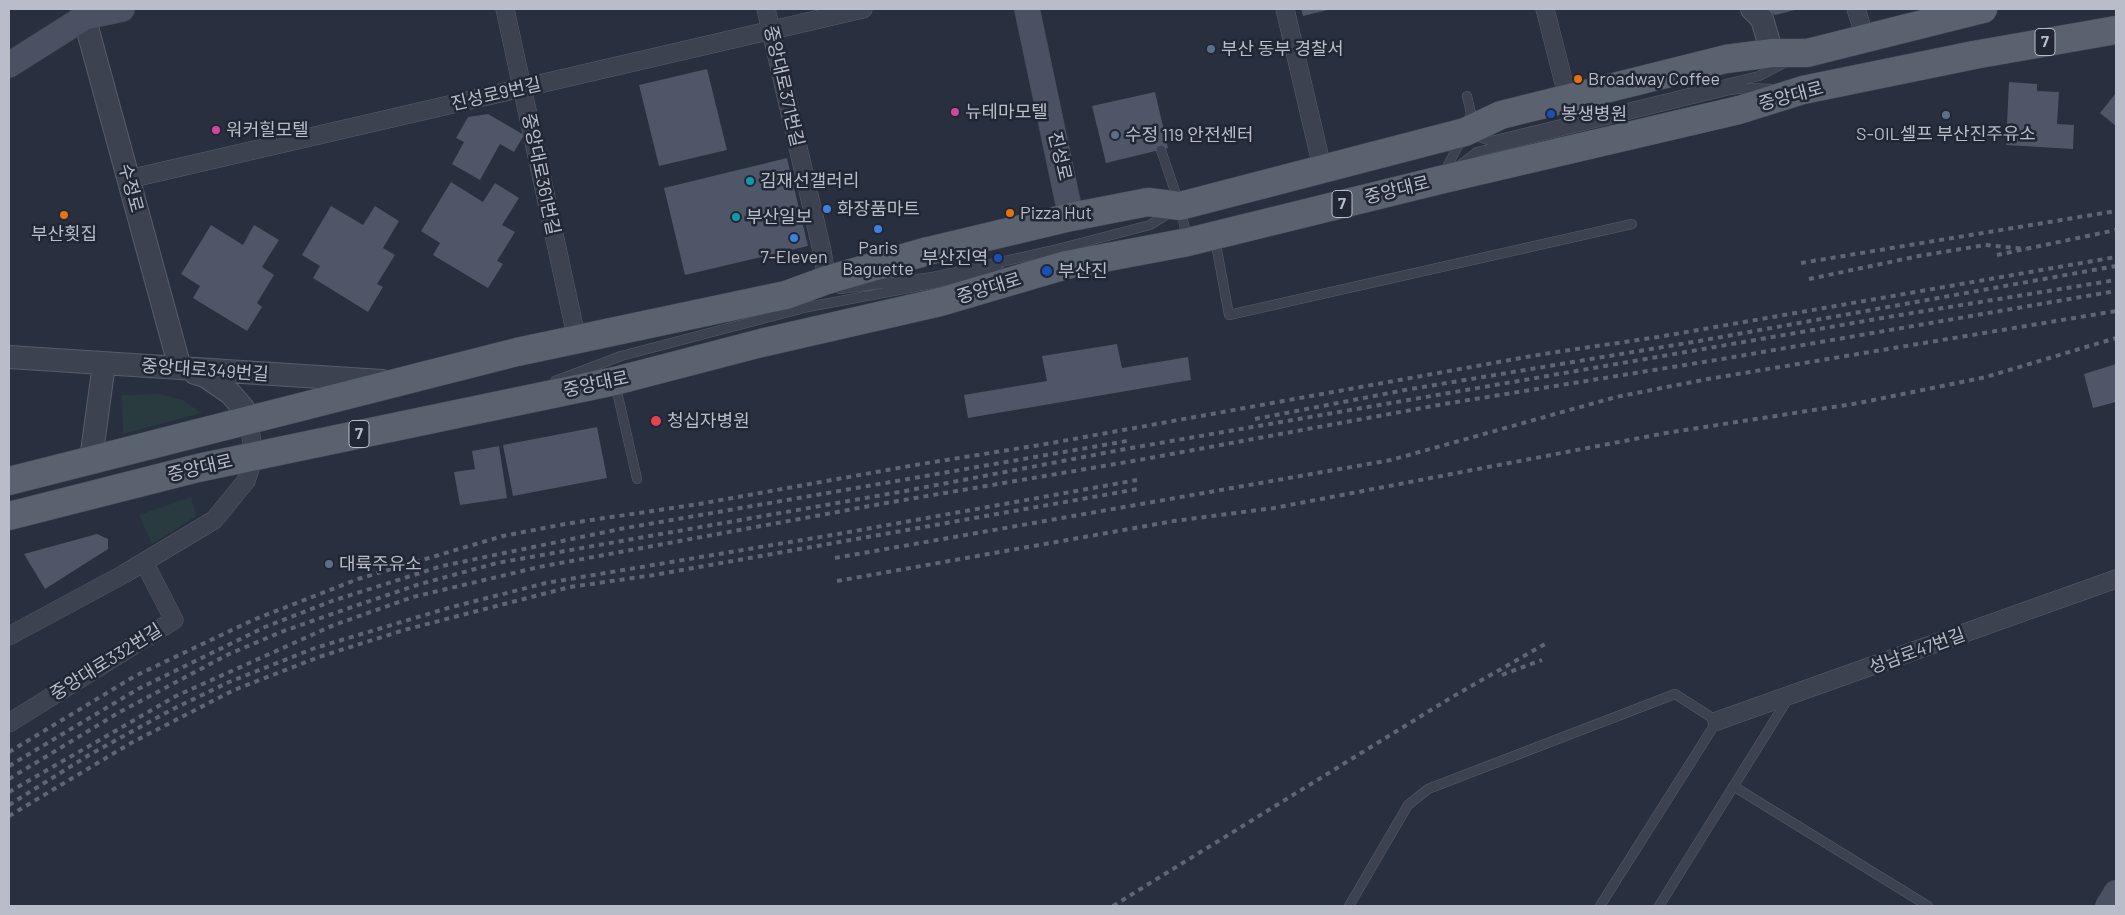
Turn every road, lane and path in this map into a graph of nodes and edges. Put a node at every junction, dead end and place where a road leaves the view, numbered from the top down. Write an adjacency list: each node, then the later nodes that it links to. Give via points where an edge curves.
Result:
1 (122, 9): 11 (main road)
2 (505, 9): 18 (street, 중앙대로361번길)
3 (766, 9): 12 (street, 중앙대로371번길)
4 (863, 9): 12 (street, 진성로9번길)
5 (1027, 9): 27 (main road, 진성로)
6 (1285, 9): 23 (street)
7 (1545, 9): 20 (street)
8 (1752, 9): 15 (street, via 1762,19)
9 (1856, 9): 14 (street)
10 (1983, 9): 14 (main road, 중앙대로 / 7)
11 (86, 11): 17 (main road); 24 (street, 수정로)
12 (771, 30): 18 (street, 진성로9번길); 32 (street, 중앙대로371번길)
13 (2116, 30): 25 (main road, 중앙대로 / 7, via 1803,90 1739,110)
14 (1865, 37): 16 (main road, 중앙대로 / 7)
15 (1772, 52): 16 (main road, 중앙대로 / 7); 20 (main road, 중앙대로 / 7, via 1726,59)
16 (1806, 53): 21 (lane, via 1759,76 1491,141)
17 (9, 65)
18 (522, 88): 24 (street, 진성로9번길); 33 (street, 중앙대로361번길)
19 (1467, 96): 21 (lane, via 1471,113)
20 (1568, 99): 21 (main road, 중앙대로 / 7, via 1494,117)
21 (1465, 132): 23 (main road, 중앙대로 / 7); 25 (lane)
22 (1161, 150): 26 (lane)
23 (1322, 167): 26 (main road, 중앙대로 / 7)
24 (129, 179): 36 (street, 수정로)
25 (1440, 180): 29 (main road, 중앙대로 / 7)
26 (1180, 206): 27 (main road, 중앙대로 / 7, via 1148,202); 30 (lane); 32 (lane, via 1150,225 1050,251 933,277)
27 (1071, 217): 32 (main road, 중앙대로 / 7, via 928,251)
28 (1632, 224): 29 (lane, via 1229,315)
29 (1214, 236): 30 (main road, 중앙대로 / 7)
30 (1188, 242): 31 (main road, 중앙대로 / 7)
31 (1066, 265): 37 (main road, 중앙대로 / 7, via 940,302); 39 (lane, via 1001,271 808,307 621,356)
32 (828, 287): 33 (main road, 중앙대로 / 7)
33 (577, 340): 38 (main road, 중앙대로 / 7, via 517,352)
34 (9, 358): 35 (street, 중앙대로349번길)
35 (104, 364): 36 (street, 중앙대로349번길); 42 (street)
36 (180, 368): 38 (street, 중앙대로349번길); 40 (street, via 205,376 230,393 243,408)
37 (615, 381): 39 (main road, 중앙대로 / 7); 43 (lane)
38 (401, 383): 40 (main road, 중앙대로 / 7)
39 (489, 407): 41 (main road, 중앙대로 / 7)
40 (249, 422): 41 (street); 42 (main road, 중앙대로 / 7)
41 (254, 456): 45 (main road, 중앙대로 / 7); 46 (street, via 246,481 214,520)
42 (91, 459): 44 (main road, 중앙대로 / 7)
43 (638, 479)
44 (9, 481)
45 (9, 516)
46 (144, 562): 48 (street); 51 (street, 중앙대로332번길, via 174,620)
47 (2116, 579): 49 (street, 성남로47번길)
48 (9, 636)
49 (1789, 697): 50 (street, 성남로47번길); 52 (lane)
50 (1717, 721): 54 (lane, via 1675,694 1428,789 1408,805); 55 (lane)
51 (9, 723)
52 (1734, 786): 56 (lane); 57 (lane)
53 (2116, 893): 58 (main road)
54 (1349, 906)
55 (1600, 906)
56 (1659, 906)
57 (1928, 906)
58 (2108, 906)

